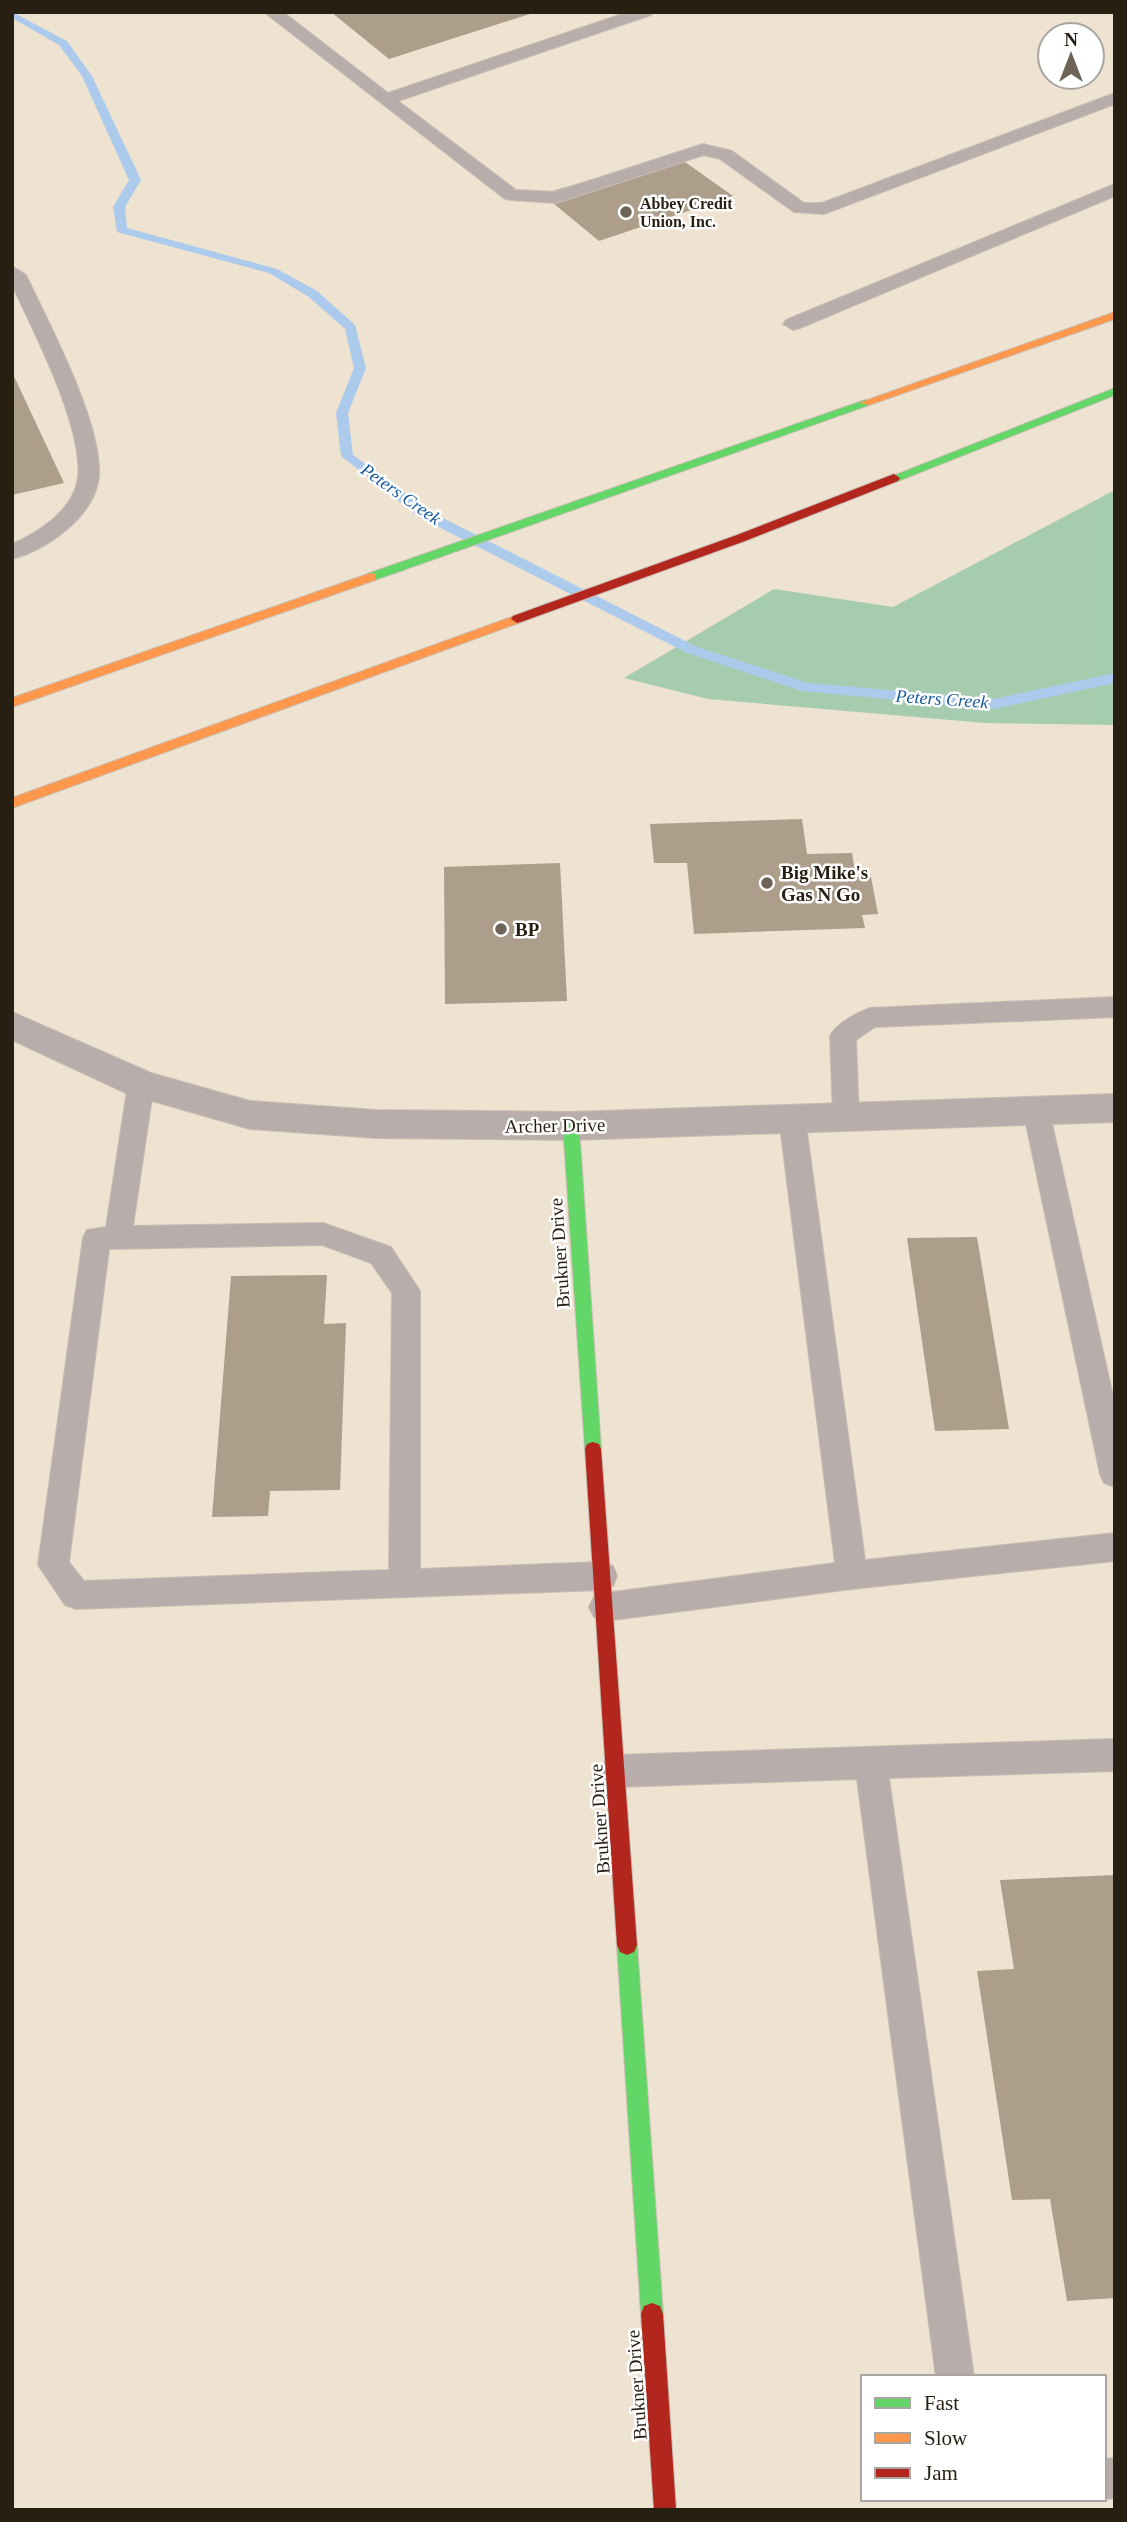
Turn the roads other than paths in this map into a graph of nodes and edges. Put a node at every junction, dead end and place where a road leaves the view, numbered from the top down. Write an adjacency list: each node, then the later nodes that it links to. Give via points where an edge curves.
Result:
1 (272, 12): 4 (lane)
2 (645, 12): 4 (lane)
3 (1115, 98): 4 (lane, via 824,209 800,208 726,155 703,149 556,198 511,195)
4 (386, 99)
5 (1115, 189): 8 (lane)
6 (12, 272): 10 (lane, via 64,379 88,455 88,483 52,531)
7 (1115, 315): 11 (main road)
8 (793, 324)
9 (1115, 391): 12 (main road, via 741,538)
10 (12, 552)
11 (12, 703)
12 (12, 803)
13 (1115, 1007): 18 (lane, via 870,1018 843,1036)
14 (14, 1028): 15 (street, Archer Drive)
15 (141, 1084): 20 (street, Archer Drive, via 250,1115 376,1124); 21 (lane)
16 (1115, 1108): 17 (street, Archer Drive)
17 (1037, 1110): 18 (street, Archer Drive); 22 (lane)
18 (846, 1117): 19 (street, Archer Drive)
19 (792, 1118): 20 (street, Archer Drive); 24 (lane)
20 (571, 1126): 25 (main road, Brukner Drive)
21 (118, 1236): 26 (lane, via 323,1234 381,1255 406,1291); 26 (lane, via 97,1238 53,1565 76,1595)
22 (1115, 1474)
23 (1115, 1547): 24 (lane)
24 (852, 1575): 27 (lane)
25 (603, 1576): 26 (lane); 27 (main road, Brukner Drive)
26 (404, 1585)
27 (605, 1607): 30 (main road, Brukner Drive)
28 (1115, 1755): 29 (lane)
29 (871, 1763): 30 (lane); 31 (lane)
30 (617, 1771): 32 (main road, Brukner Drive)
31 (955, 2375)
32 (665, 2510)

